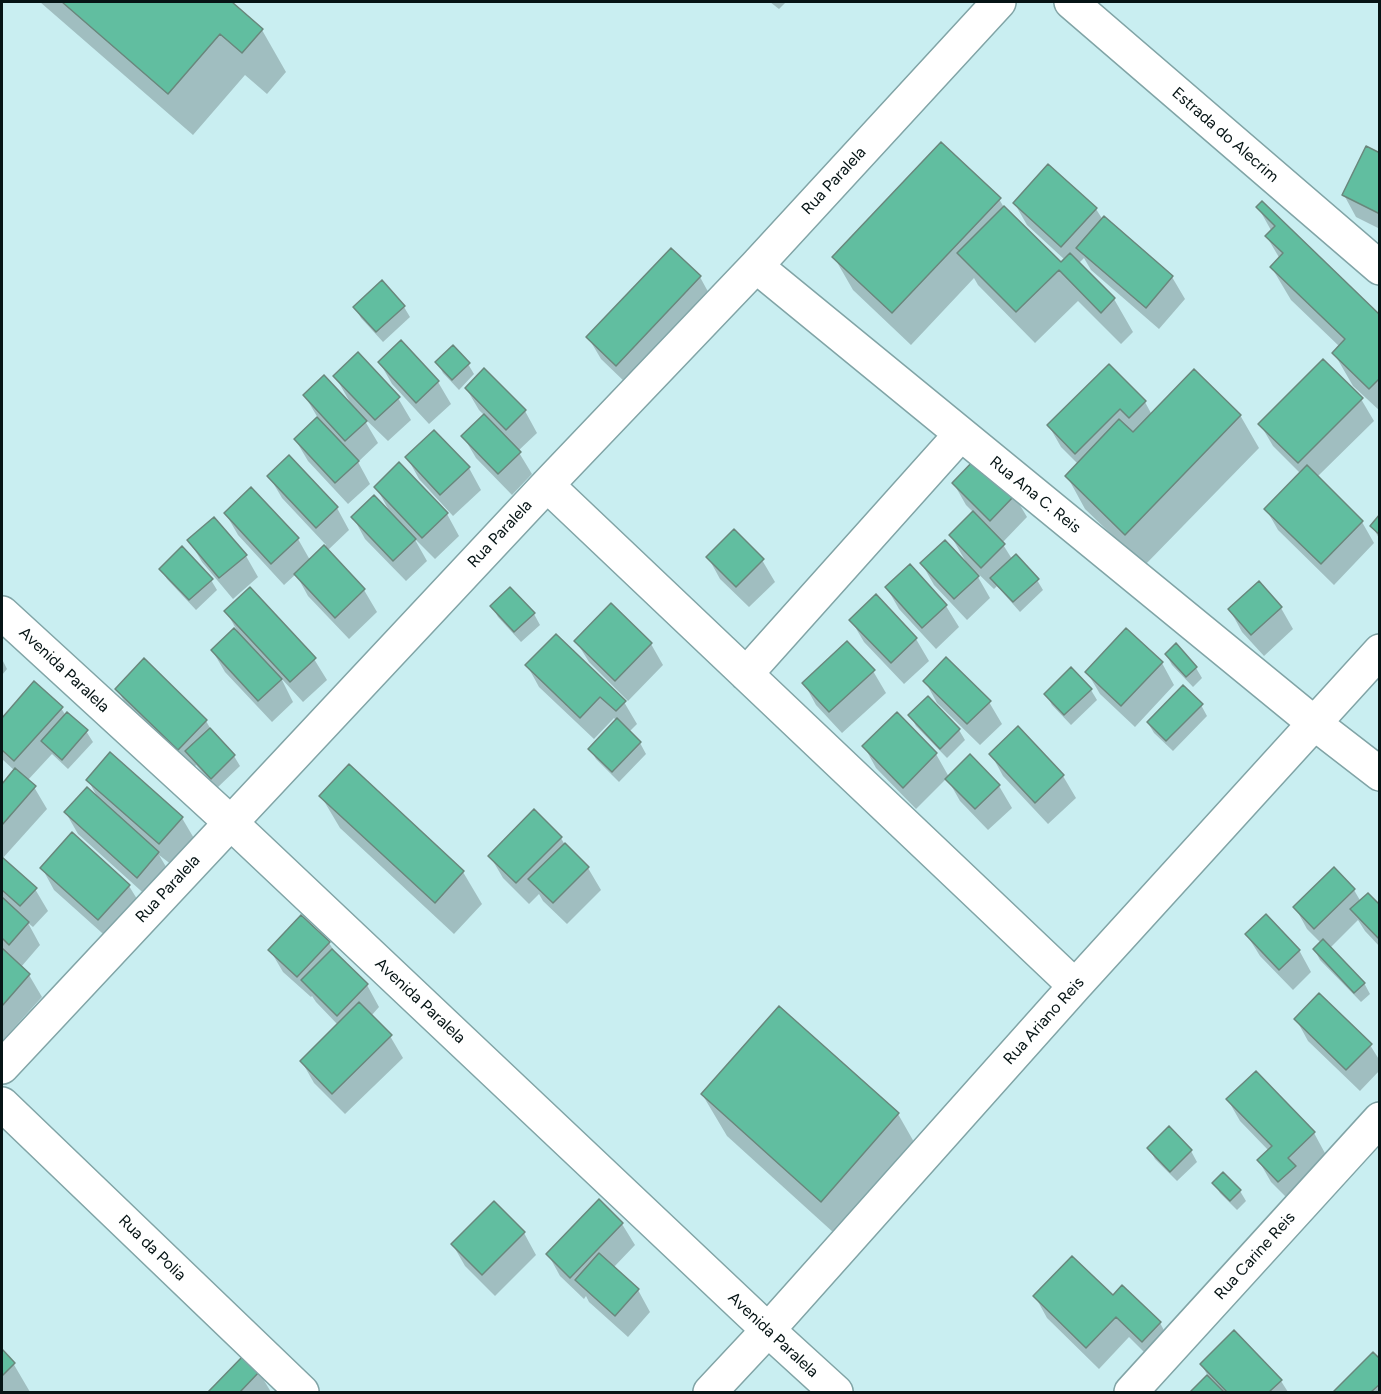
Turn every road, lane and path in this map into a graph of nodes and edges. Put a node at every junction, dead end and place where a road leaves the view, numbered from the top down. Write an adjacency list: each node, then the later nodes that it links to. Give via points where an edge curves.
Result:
1 (999, 2): 3 (street, Rua Paralela)
2 (1071, 2): 4 (street, Estrada do Alecrim)
3 (756, 266): 5 (street, Rua Ana C. Reis); 6 (street, Rua Paralela)
4 (1380, 268)
5 (961, 434): 9 (street); 10 (street, Rua Ana C. Reis)
6 (547, 485): 9 (street); 12 (street, Rua Paralela)
7 (2, 612): 12 (street, Avenida Paralela)
8 (1380, 651): 10 (street, Rua Ariano Reis)
9 (746, 674): 13 (street)
10 (1314, 723): 11 (street, Rua Ana C. Reis); 13 (street, Rua Ariano Reis)
11 (1380, 774)
12 (230, 822): 14 (street, Rua Paralela); 17 (street, Avenida Paralela)
13 (1075, 986): 17 (street, Rua Ariano Reis)
14 (2, 1067)
15 (2, 1104): 18 (street, Rua da Polia)
16 (1380, 1119): 21 (street, Rua Carine Reis)
17 (768, 1330): 19 (street, Rua Ariano Reis); 20 (street, Avenida Paralela)
18 (302, 1392)
19 (710, 1392)
20 (836, 1392)
21 (1131, 1392)

